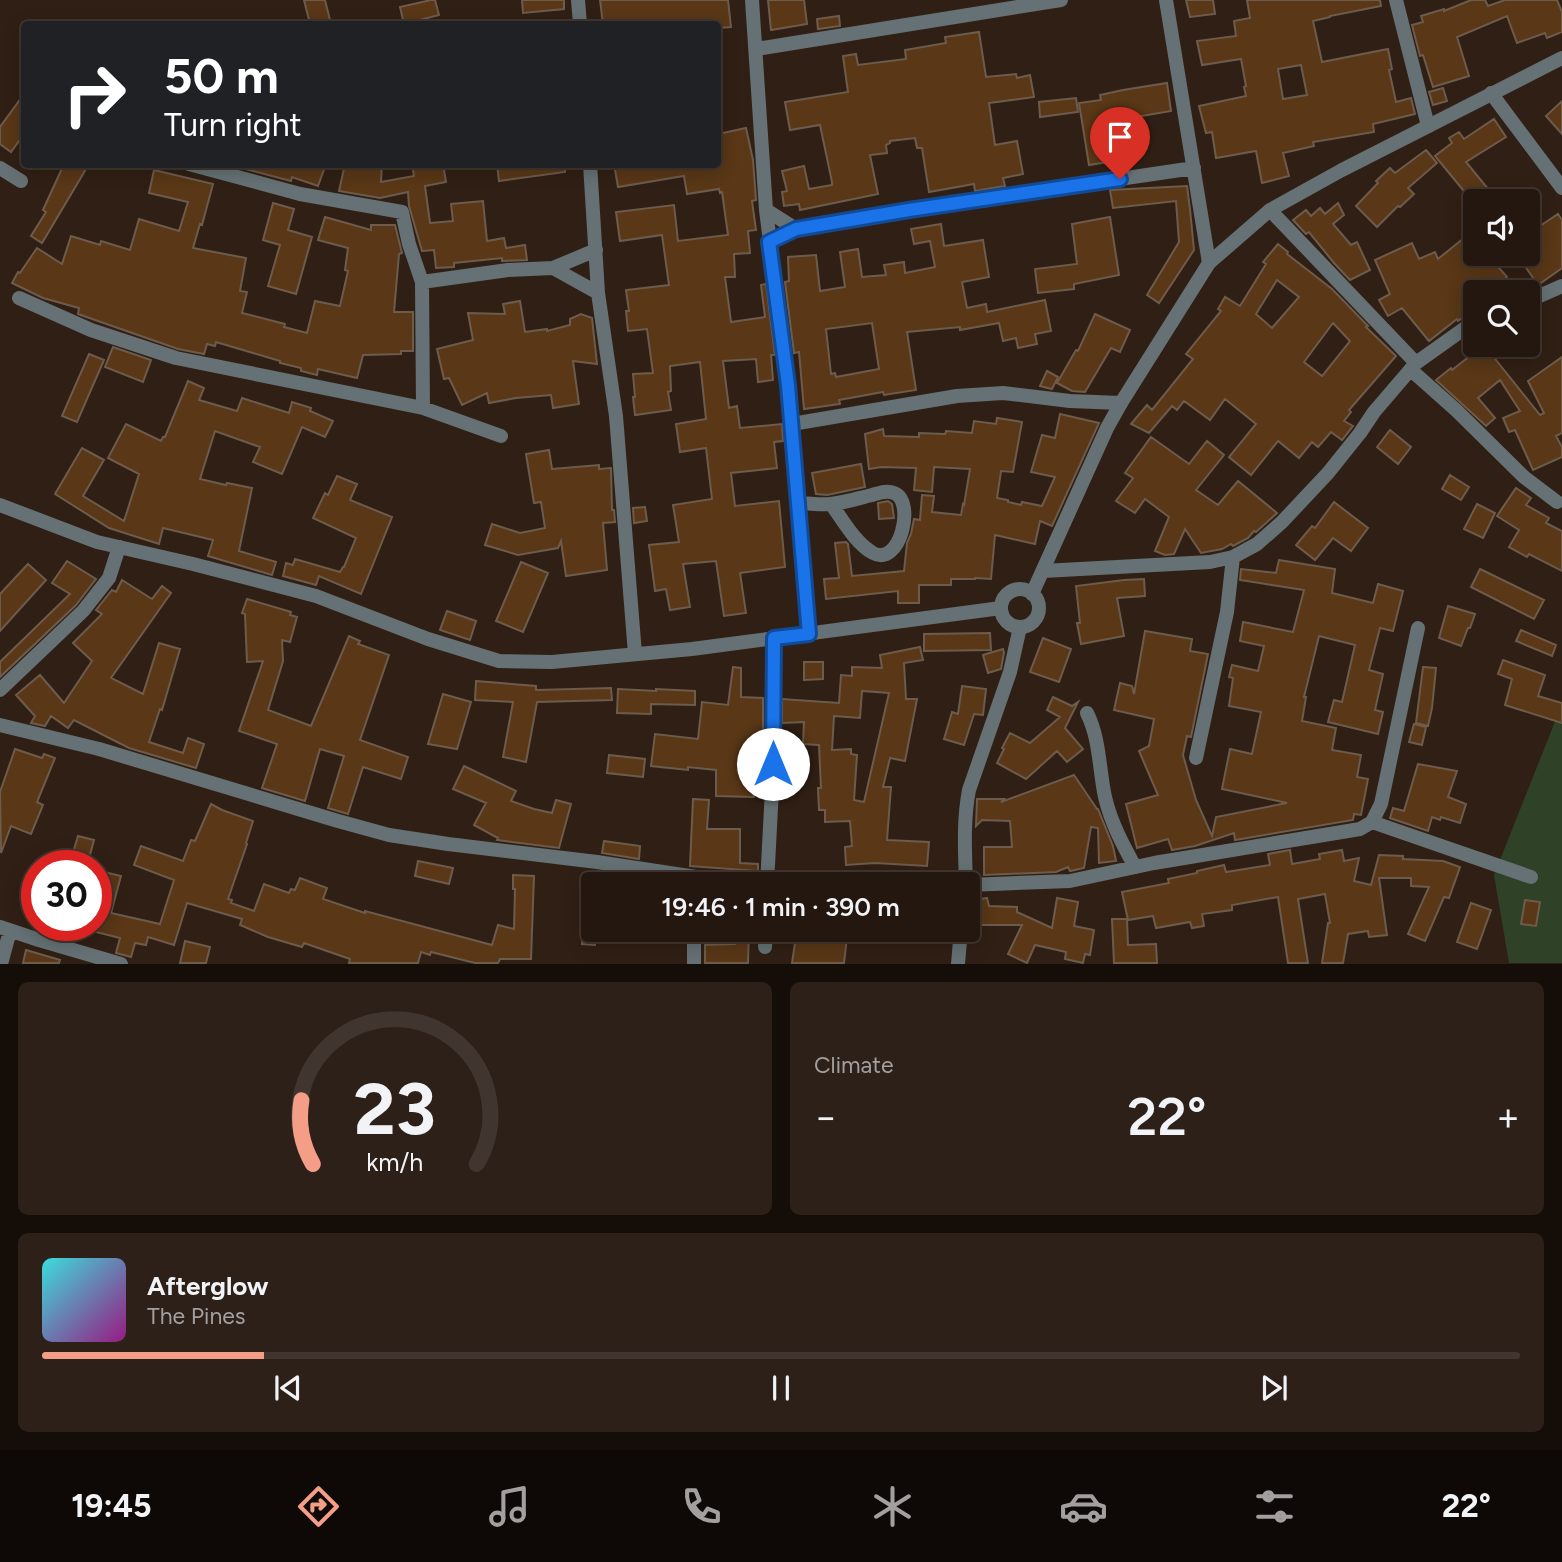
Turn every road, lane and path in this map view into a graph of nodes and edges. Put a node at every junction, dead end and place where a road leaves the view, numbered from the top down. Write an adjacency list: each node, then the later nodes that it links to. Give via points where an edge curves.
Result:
1 (578, 0): 6 (street)
2 (752, 0): 7 (street)
3 (1061, 0): 7 (street)
4 (1166, 0): 14 (street)
5 (1396, 0): 10 (street)
6 (580, 21)
7 (756, 49): 17 (street)
8 (1562, 58): 9 (street)
9 (1491, 93): 10 (street); 16 (street)
10 (1428, 126): 18 (street)
11 (0, 168): 15 (street)
12 (204, 168): 24 (street, via 300,194 400,210)
13 (590, 168): 21 (street)
14 (1194, 168): 19 (street); 22 (street)
15 (21, 181)
16 (1562, 188)
17 (766, 210): 19 (street); 20 (street)
18 (1270, 210): 22 (street); 30 (street)
19 (796, 229): 20 (street)
20 (769, 242): 33 (street)
21 (596, 250): 23 (street); 26 (street)
22 (1209, 264): 31 (street)
23 (553, 268): 24 (street); 26 (street)
24 (422, 282): 32 (street)
25 (1562, 286): 27 (street)
26 (598, 293): 48 (street, via 616,416)
27 (1540, 296)
28 (19, 298): 32 (street, via 91,330 176,358)
29 (1463, 330): 30 (street)
30 (1414, 366): 35 (street, via 1524,477); 40 (street, via 1282,522)
31 (1121, 402): 33 (street, via 980,394); 41 (street)
32 (423, 408): 34 (street)
33 (792, 424): 36 (street)
34 (501, 436)
35 (1557, 502)
36 (798, 503): 37 (street); 46 (street)
37 (831, 504): 37 (street, via 893,492 905,512 891,552 876,555 868,550)
38 (0, 505): 39 (street)
39 (119, 547): 48 (street, via 316,596 499,661 552,662); 49 (street, via 109,578 83,611)
40 (1233, 557): 41 (street); 52 (street, via 1227,612)
41 (1043, 571): 42 (street)
42 (1032, 594): 43 (street, via 1016,590 1008,594); 44 (street, via 1038,615 1028,626)
43 (1001, 608): 44 (street, via 1007,621); 46 (street)
44 (1020, 627): 57 (street, via 1010,672 965,808)
45 (1418, 628): 53 (street, via 1381,804)
46 (809, 634): 47 (street)
47 (774, 638): 48 (street); 56 (street)
48 (635, 654)
49 (0, 690)
50 (1087, 713): 54 (street, via 1111,820)
51 (0, 725): 55 (street, via 99,749 389,835)
52 (1196, 758)
53 (1372, 822): 54 (street, via 1360,829); 58 (street)
54 (1135, 867): 59 (street, via 1070,881)
55 (652, 872)
56 (768, 872)
57 (967, 872)
58 (1531, 877)
59 (980, 884)
60 (5, 929): 65 (street); 66 (street)
61 (694, 942): 67 (street)
62 (765, 942): 64 (street)
63 (960, 942): 68 (street)
64 (765, 947)
65 (1, 964)
66 (121, 964)
67 (694, 964)
68 (958, 964)

